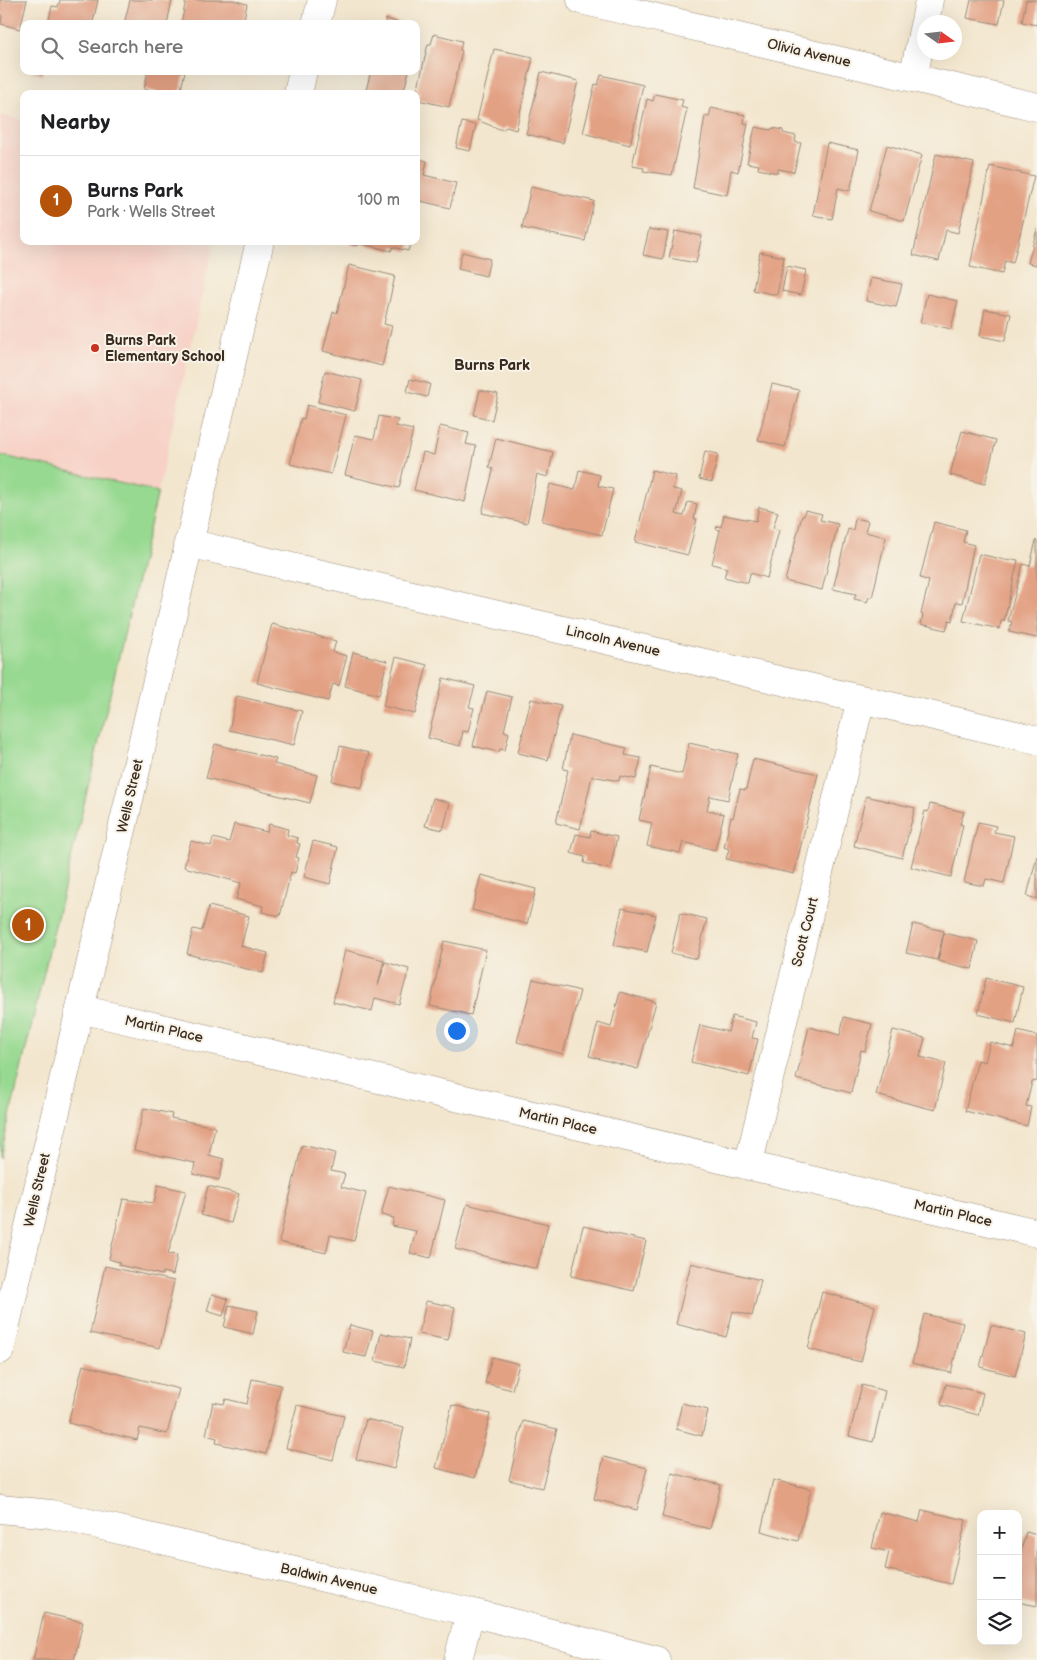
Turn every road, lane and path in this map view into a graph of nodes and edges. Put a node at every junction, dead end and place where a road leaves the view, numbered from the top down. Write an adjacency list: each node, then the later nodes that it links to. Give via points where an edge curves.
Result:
1 (322, 0): 6 (street)
2 (581, 0): 4 (street, Olivia Avenue)
3 (929, 0): 5 (street)
4 (626, 5): 9 (street, Olivia Avenue)
5 (926, 15)
6 (317, 20)
7 (917, 60): 9 (street)
8 (303, 75): 10 (street)
9 (913, 78): 11 (street, Olivia Avenue)
10 (299, 90)
11 (1037, 107)
12 (259, 245): 13 (street, Wells Street)
13 (188, 543): 14 (street, Lincoln Avenue); 16 (street, Wells Street)
14 (861, 699): 15 (street, Lincoln Avenue); 17 (street, Scott Court)
15 (1037, 740)
16 (80, 1009): 17 (street, Martin Place); 19 (street, Wells Street)
17 (748, 1166): 18 (street, Martin Place)
18 (1037, 1233)
19 (0, 1350)
20 (0, 1509): 21 (street, Baldwin Avenue, via 51,1514)
21 (470, 1612): 22 (street); 23 (street, Baldwin Avenue)
22 (458, 1660)
23 (656, 1660)

